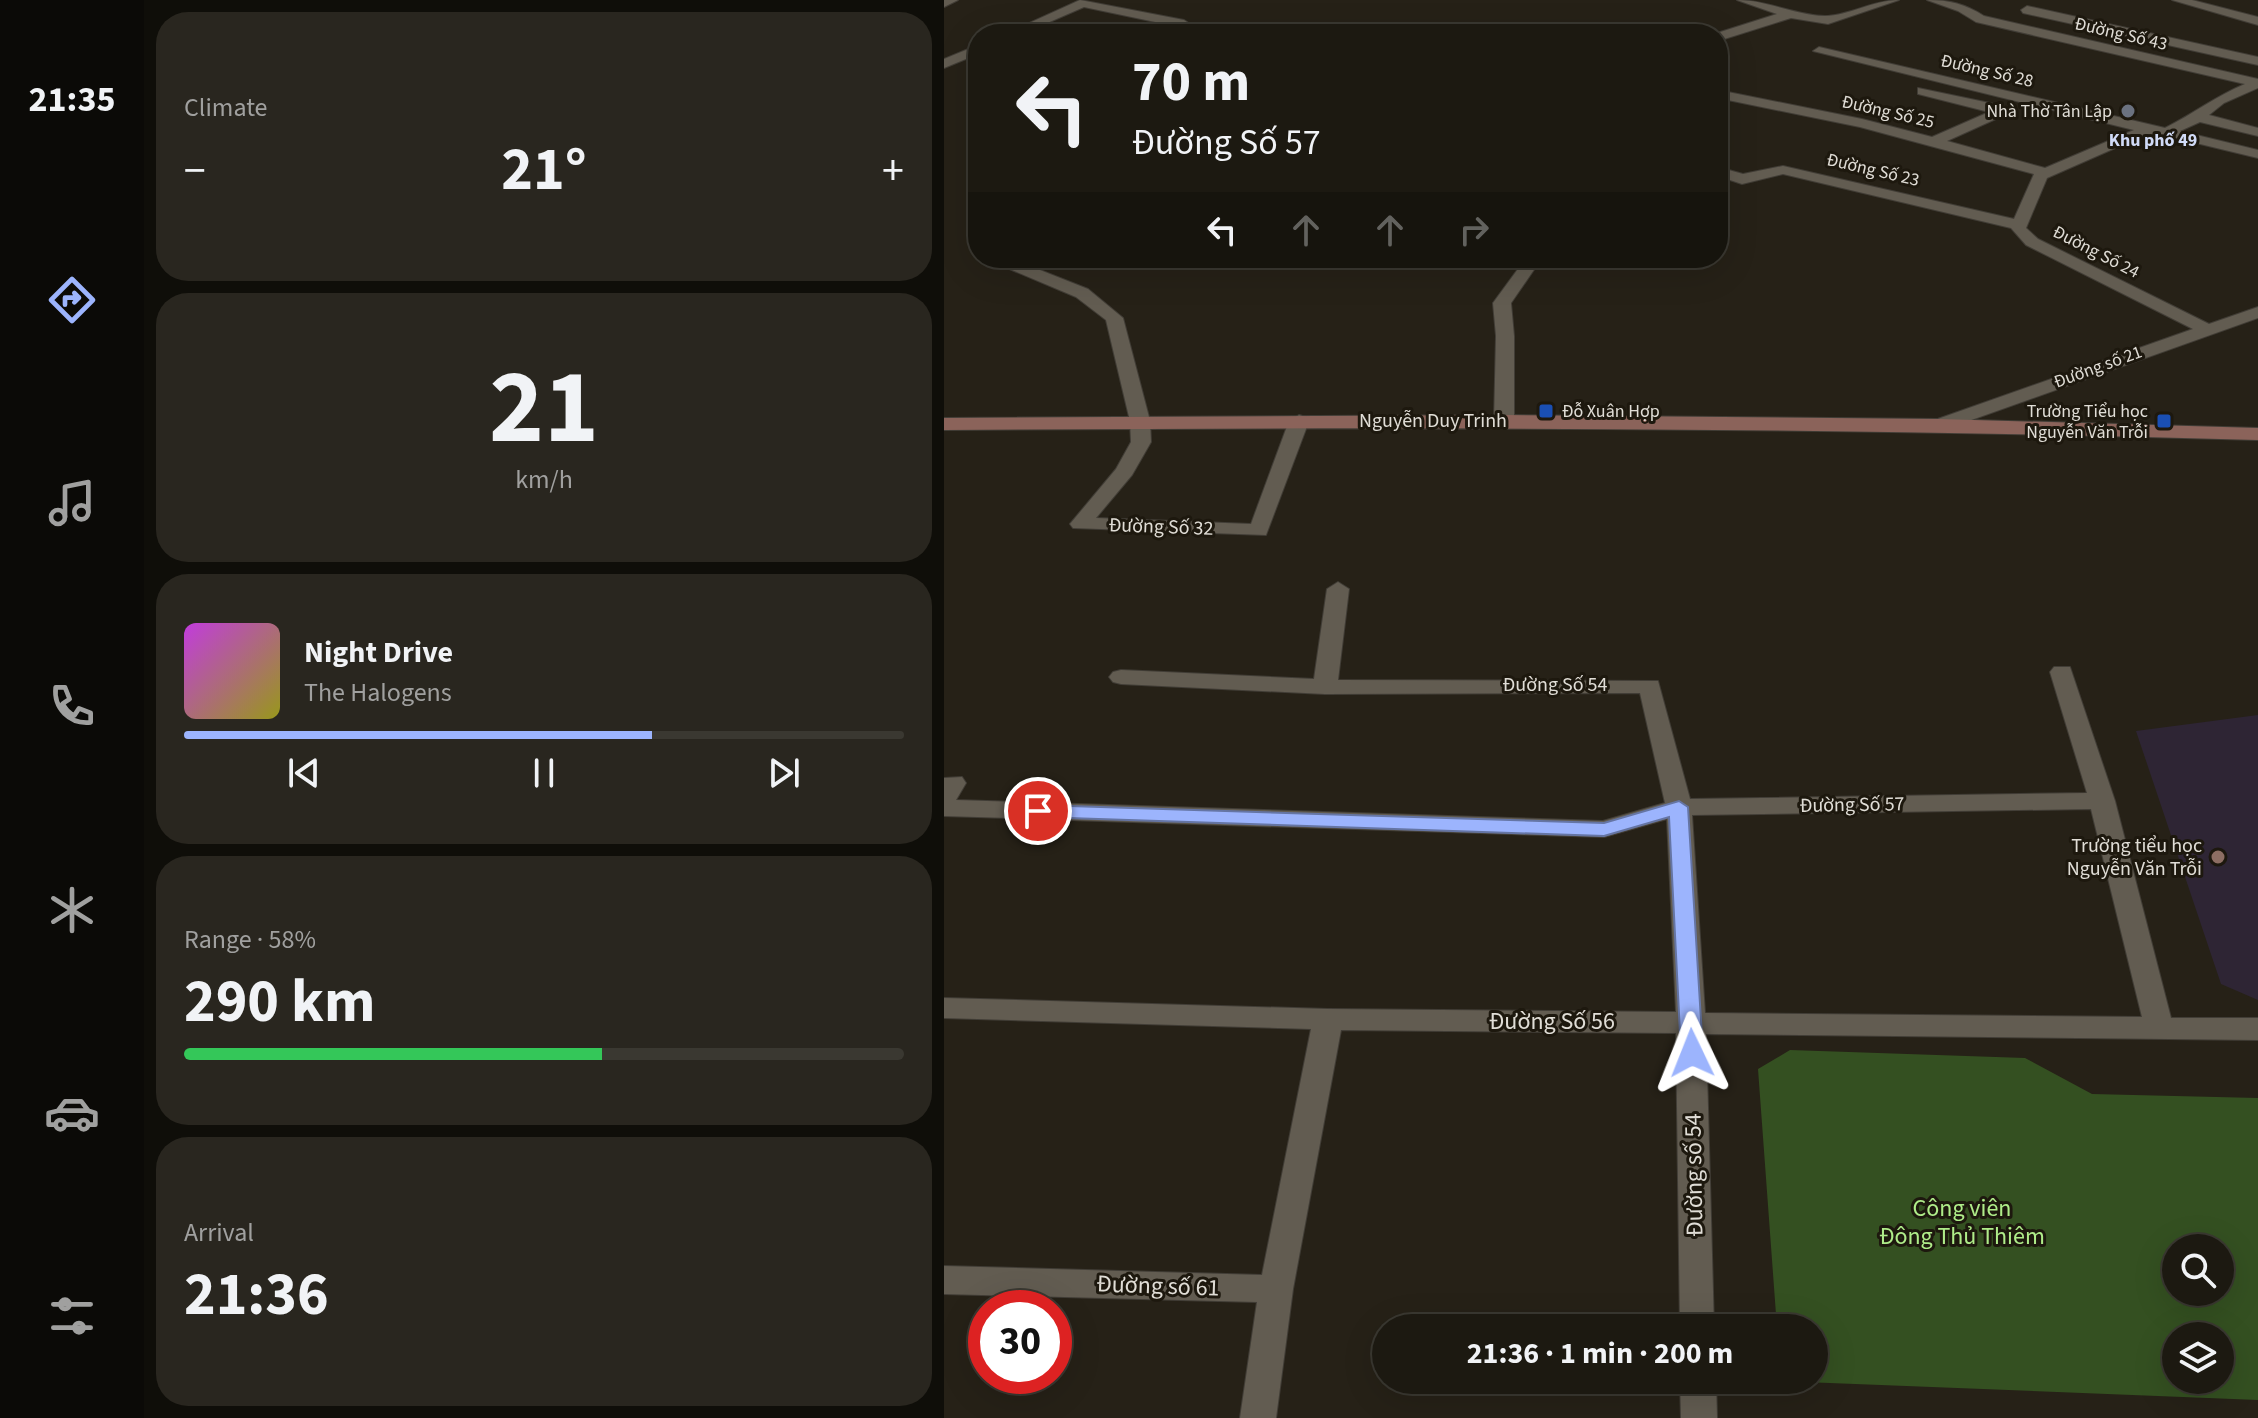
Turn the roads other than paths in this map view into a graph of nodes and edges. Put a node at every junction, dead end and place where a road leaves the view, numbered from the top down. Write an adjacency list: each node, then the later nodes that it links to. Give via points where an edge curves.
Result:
1 (952, 0): 7 (street)
2 (1743, 0): 9 (street)
3 (1893, 0): 9 (street, via 1833,20)
4 (1933, 0): 20 (street, Đường Số 43, via 1980,19)
5 (2178, 0): 10 (street)
6 (1086, 2): 11 (street); 12 (street)
7 (944, 3)
8 (2027, 10): 16 (street)
9 (1790, 14): 13 (street)
10 (2258, 21)
11 (1034, 24)
12 (1184, 24)
13 (1728, 34)
14 (1819, 51): 23 (street, Đường Số 28)
15 (968, 53): 17 (street)
16 (2258, 61)
17 (944, 64)
18 (1856, 74): 19 (street)
19 (1885, 82)
20 (2258, 83): 25 (street, via 2219,100)
21 (1914, 89): 24 (street)
22 (1728, 96): 29 (street, Đường Số 25)
23 (2031, 99): 24 (street); 26 (street, Đường Số 28)
24 (2002, 111): 29 (street)
25 (2198, 117): 27 (street); 28 (street)
26 (2145, 130): 27 (street); 31 (street)
27 (2167, 132): 30 (street)
28 (2258, 132)
29 (1934, 142): 31 (street, Đường Số 25)
30 (2258, 154)
31 (2047, 173): 33 (street, via 2041,175)
32 (1728, 178): 33 (street, Đường Số 23, via 1783,170)
33 (2019, 225): 37 (street, Đường Số 24, via 2032,242)
34 (1021, 268): 38 (street, Đường Số 32, via 1082,293 1114,318)
35 (1522, 268): 40 (street, via 1502,303)
36 (2258, 312): 37 (street, Đường số 21)
37 (2204, 328): 41 (street, Đường số 21)
38 (1140, 421): 39 (main road, Nguyễn Duy Trinh); 39 (street, Đường Số 32, via 1135,456 1080,524 1259,531); 42 (main road, Nguyễn Duy Trinh)
39 (1299, 421): 40 (main road, Nguyễn Duy Trinh)
40 (1504, 421): 41 (main road, Nguyễn Duy Trinh)
41 (1939, 425): 43 (main road, Nguyễn Duy Trinh)
42 (945, 426)
43 (2258, 434)
44 (1338, 589): 47 (street)
45 (2062, 672): 48 (street)
46 (1121, 677): 47 (street, Đường Số 54)
47 (1325, 687): 49 (street, Đường Số 54, via 1650,686)
48 (2102, 801): 49 (street, Đường Số 57); 54 (street)
49 (1679, 807): 50 (street, Đường Số 57, via 1604,829); 53 (street, Đường Số 54)
50 (944, 808)
51 (944, 1008): 52 (street, Đường Số 56)
52 (1328, 1019): 53 (street, Đường Số 56); 57 (street)
53 (1691, 1022): 54 (street, Đường Số 56); 58 (street, Đường số 54)
54 (2159, 1027): 55 (street, Đường Số 56)
55 (2258, 1029)
56 (944, 1280): 57 (street, Đường số 61)
57 (1276, 1289): 60 (street)
58 (1697, 1314)
59 (1698, 1394): 61 (street)
60 (1258, 1418)
61 (1699, 1418)

